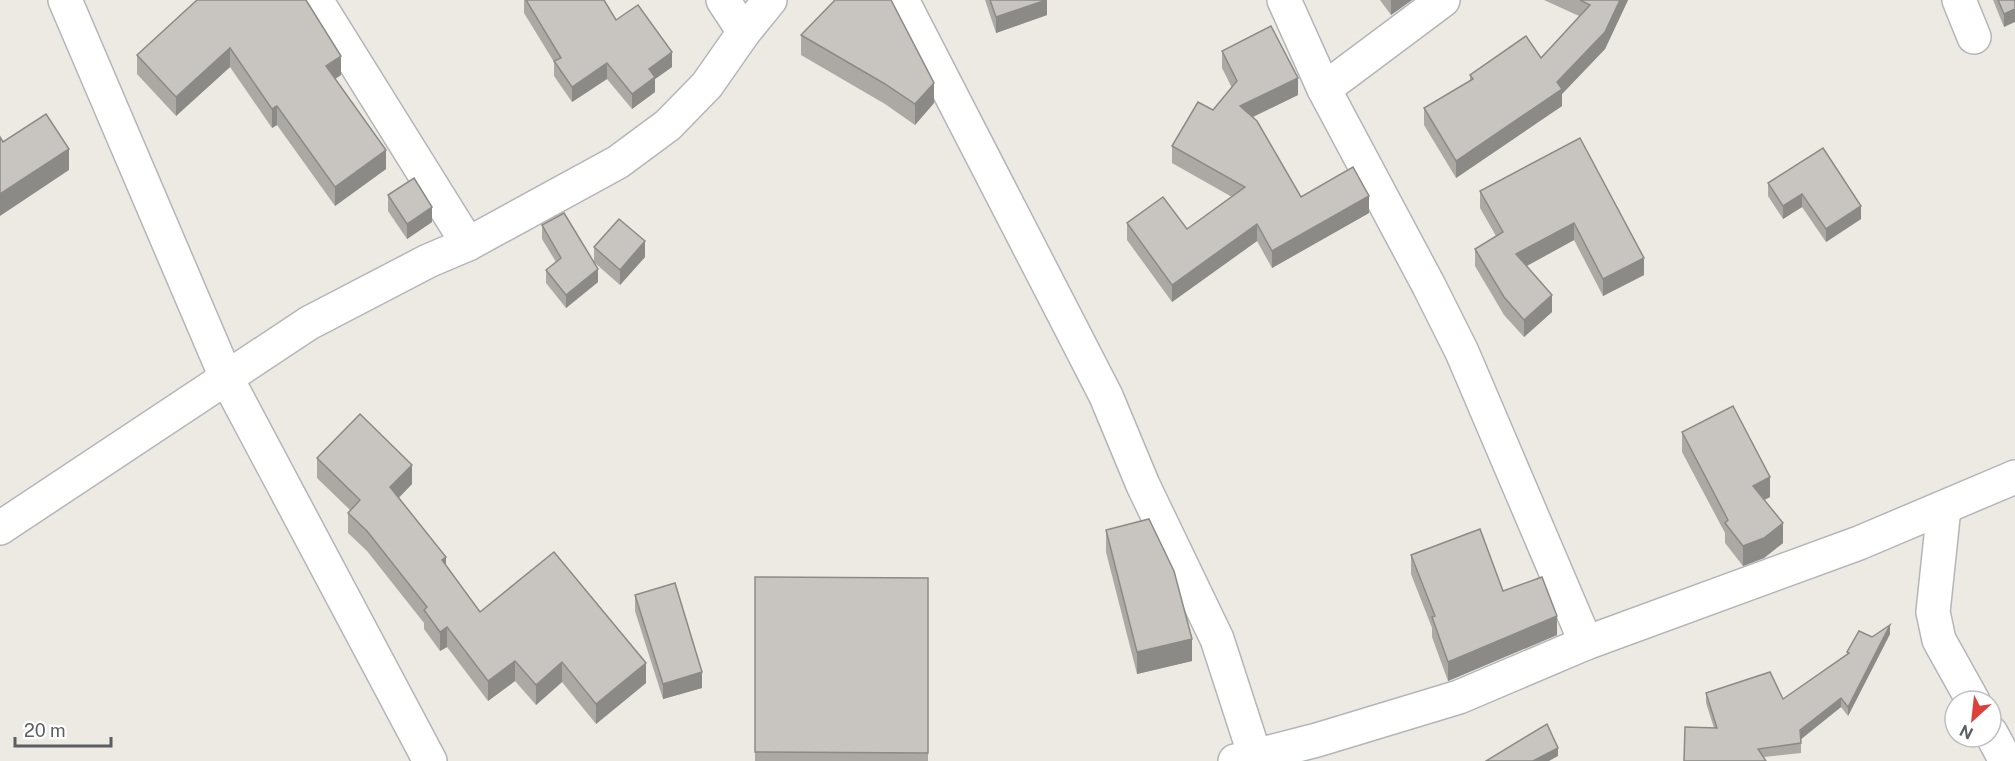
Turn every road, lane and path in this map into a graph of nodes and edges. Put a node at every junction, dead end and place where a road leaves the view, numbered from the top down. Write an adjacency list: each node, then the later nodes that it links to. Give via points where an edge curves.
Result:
1 (65, 0): 13 (street)
2 (316, 0): 12 (street)
3 (723, 0): 9 (street)
4 (770, 0): 9 (street)
5 (902, 0): 21 (street, via 1106,396 1143,485 1217,639)
6 (1284, 0): 11 (street)
7 (1443, 0): 11 (street)
8 (1959, 0): 10 (street)
9 (744, 32): 12 (street, via 707,85 668,125 618,162)
10 (1974, 37)
11 (1324, 89): 17 (street, via 1462,352)
12 (468, 244): 13 (street, via 309,323)
13 (226, 377): 16 (street); 22 (street)
14 (2015, 477): 15 (street)
15 (1944, 508): 17 (street); 18 (street, via 1933,612 1939,640)
16 (0, 528)
17 (1586, 643): 19 (street)
18 (1966, 689)
19 (1323, 750): 21 (street)
20 (2015, 757): 23 (street)
21 (1245, 758)
22 (430, 761)
23 (2007, 761)

